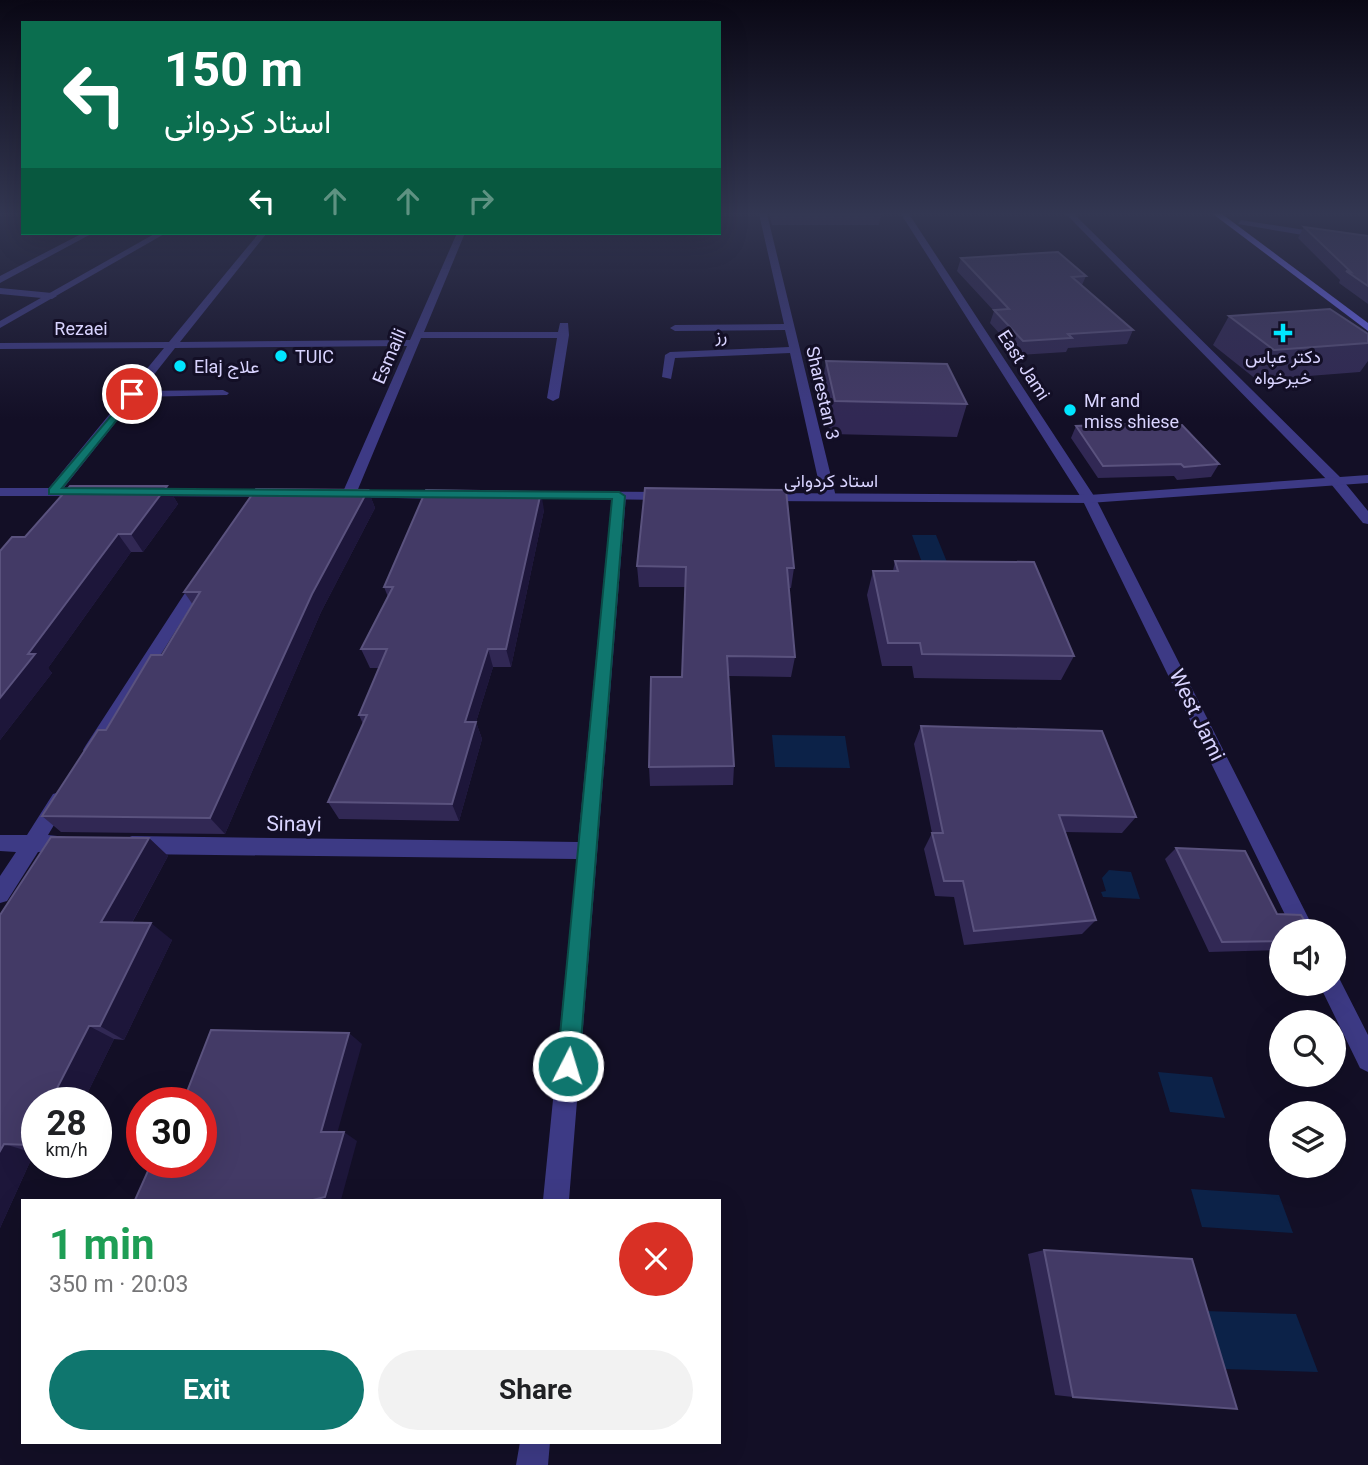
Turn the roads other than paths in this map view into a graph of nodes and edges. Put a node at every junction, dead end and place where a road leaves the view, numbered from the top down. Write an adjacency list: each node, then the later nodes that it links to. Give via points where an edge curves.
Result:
1 (76, 282): 10 (street)
2 (223, 282): 17 (street)
3 (440, 282): 16 (street, Esmaili)
4 (779, 282): 14 (street, Sharestan 3)
5 (949, 282): 37 (street, East Jami)
6 (1138, 282): 25 (street)
7 (1310, 282): 15 (main road)
8 (1322, 282): 11 (main road)
9 (0, 291): 10 (street)
10 (52, 296): 12 (street)
11 (1368, 317)
12 (0, 325)
13 (675, 327): 14 (street)
14 (790, 327): 19 (street, Sharestan 3)
15 (1368, 328)
16 (416, 339): 17 (street, Rezaei); 23 (street, Rezaei, via 564,330); 31 (street, Esmaili, via 343,494)
17 (172, 345): 18 (street, Rezaei); 22 (street)
18 (0, 346)
19 (795, 350): 20 (street, رز, via 670,355); 36 (street, Sharestan 3)
20 (667, 377)
21 (222, 393): 22 (street)
22 (132, 394): 27 (street)
23 (553, 398)
24 (1368, 479): 25 (street, استاد کردوانی)
25 (1336, 481): 37 (street, استاد کردوانی); 38 (street)
26 (0, 492): 27 (street)
27 (53, 492): 28 (street)
28 (107, 492)
29 (134, 492): 30 (street, via 252,499)
30 (296, 494)
31 (457, 495)
32 (498, 495): 33 (street)
33 (619, 496): 34 (street); 46 (street)
34 (685, 496)
35 (750, 497): 36 (street, استاد کردوانی)
36 (830, 497): 37 (street, استاد کردوانی)
37 (1089, 499): 48 (street, West Jami)
38 (1368, 520)
39 (211, 563): 40 (street)
40 (85, 762)
41 (69, 785): 43 (street)
42 (0, 843): 43 (street)
43 (32, 844): 44 (street); 47 (street)
44 (88, 844)
45 (116, 845): 46 (street, Sinayi)
46 (587, 851): 51 (street)
47 (0, 894)
48 (1298, 919)
49 (1336, 996): 50 (street)
50 (1368, 1060)
51 (556, 1199)
52 (534, 1444): 53 (street)
53 (533, 1465)

